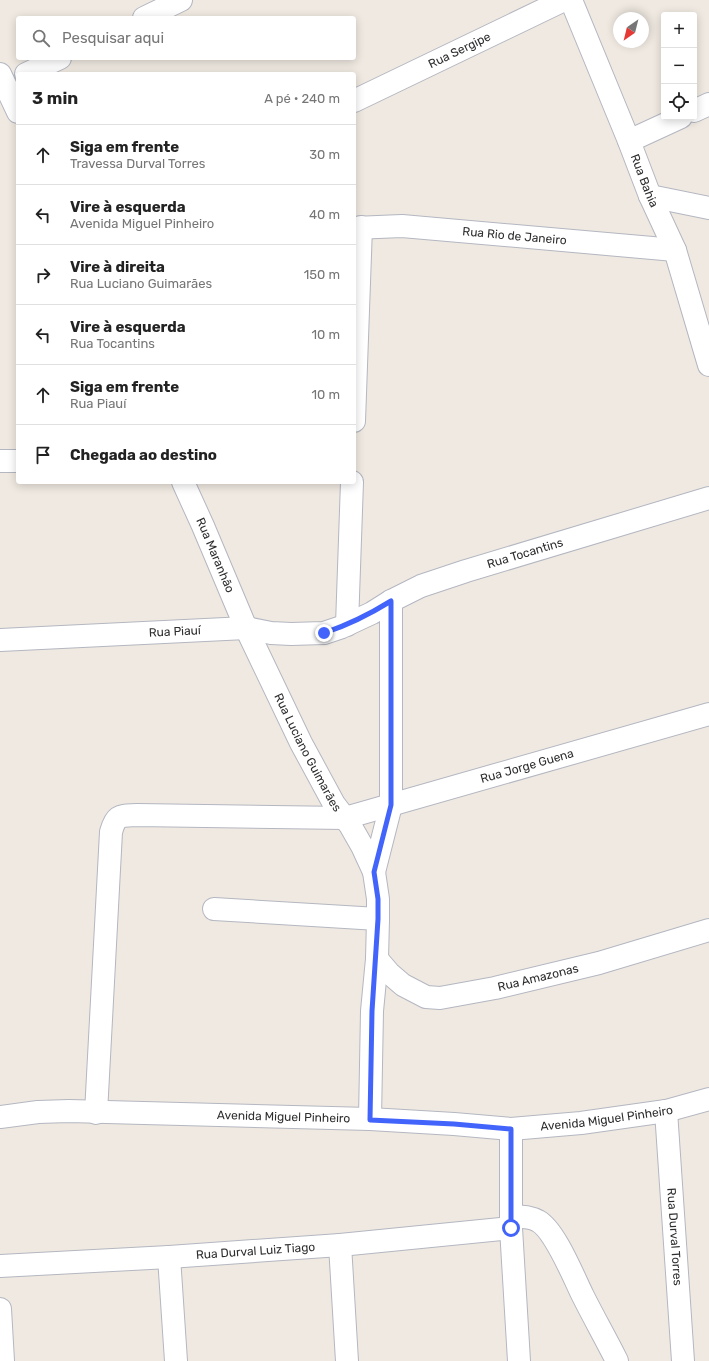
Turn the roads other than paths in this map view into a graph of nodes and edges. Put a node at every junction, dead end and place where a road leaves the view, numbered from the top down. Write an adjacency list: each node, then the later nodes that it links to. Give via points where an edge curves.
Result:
1 (182, 0): 4 (street)
2 (564, 0): 8 (street, Rua Sergipe)
3 (570, 0): 13 (street, Rua Bahia)
4 (148, 16)
5 (56, 60): 6 (street)
6 (30, 72)
7 (8, 79): 10 (street)
8 (356, 100)
9 (709, 104): 11 (street)
10 (16, 105)
11 (697, 110)
12 (674, 120): 13 (street)
13 (629, 141): 14 (street, Rua Bahia)
14 (650, 196): 15 (street); 17 (street, Rua Bahia)
15 (709, 208)
16 (357, 227): 17 (street, Rua Rio de Janeiro, via 402,226); 18 (street)
17 (675, 250): 19 (street, Rua Bahia)
18 (356, 292)
19 (709, 365)
20 (0, 461): 21 (street)
21 (16, 461)
22 (183, 484): 27 (street, Rua Maranhão)
23 (352, 484): 26 (street)
24 (709, 498): 25 (street, Rua Tocantins, via 466,571 421,586)
25 (391, 601): 26 (street, Rua Tocantins); 30 (street, Rua Luciano Guimarães)
26 (347, 625): 27 (street, Rua Piauí, via 324,633 291,634)
27 (246, 628): 28 (street, Rua Piauí); 31 (street, Rua Luciano Guimarães, via 320,780)
28 (0, 640)
29 (709, 714): 30 (street, Rua Jorge Guena)
30 (391, 805): 31 (street, Rua Jorge Guena); 32 (street, Rua Luciano Guimarães)
31 (345, 818): 32 (street, Rua Luciano Guimarães); 39 (street, Rua Jorge Guena, via 137,814 120,816 115,820 111,832)
32 (374, 872): 34 (street, Rua Luciano Guimarães)
33 (214, 909): 34 (street)
34 (378, 919): 36 (street, Rua Luciano Guimarães)
35 (709, 930): 36 (street, Rua Amazonas, via 599,963 495,988 440,998 426,997 403,985)
36 (377, 959): 41 (street, Rua Luciano Guimarães, via 372,1011)
37 (709, 1098): 38 (street, Avenida Miguel Pinheiro)
38 (666, 1112): 42 (street, Avenida Miguel Pinheiro); 53 (street, Rua Durval Torres)
39 (96, 1113): 40 (street, Avenida Miguel Pinheiro, via 38,1112); 41 (street, Avenida Miguel Pinheiro)
40 (0, 1117)
41 (370, 1120): 42 (street, Avenida Miguel Pinheiro)
42 (511, 1129): 43 (street)
43 (511, 1222): 44 (street, Rua Durval Luiz Tiago); 51 (street); 52 (street, via 533,1218 548,1230)
44 (340, 1246): 45 (street, Rua Durval Luiz Tiago); 50 (street)
45 (169, 1257): 46 (street, Rua Durval Luiz Tiago); 49 (street)
46 (0, 1266)
47 (0, 1309): 48 (street)
48 (3, 1361)
49 (176, 1361)
50 (347, 1361)
51 (519, 1361)
52 (617, 1361)
53 (682, 1361)

